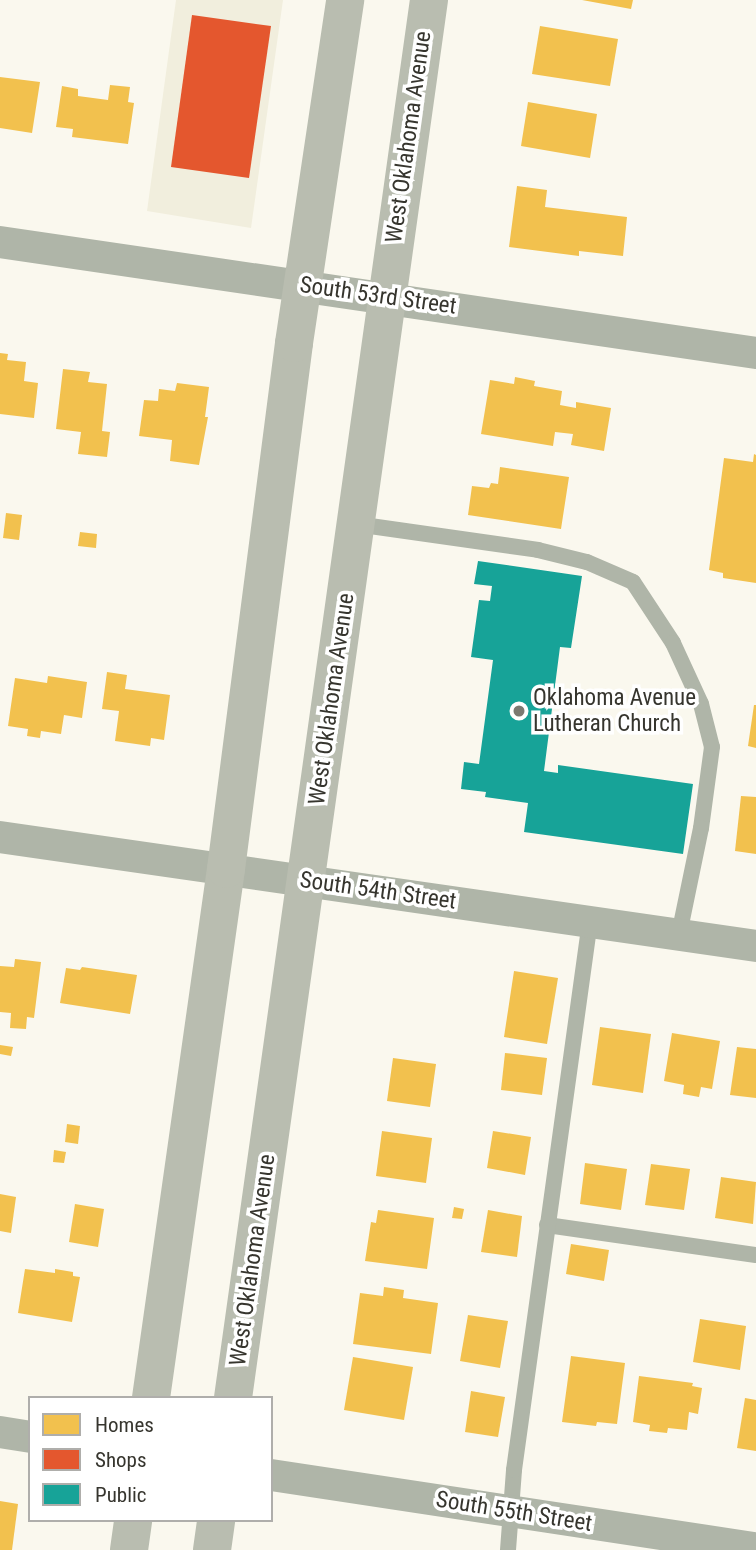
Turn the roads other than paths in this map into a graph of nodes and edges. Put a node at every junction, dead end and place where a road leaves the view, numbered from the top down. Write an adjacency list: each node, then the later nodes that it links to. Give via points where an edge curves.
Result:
1 (345, 0): 4 (main road)
2 (429, 0): 5 (main road, West Oklahoma Avenue)
3 (0, 242): 4 (street, South 53rd Street)
4 (302, 285): 5 (street, South 53rd Street); 9 (main road)
5 (386, 297): 6 (street, South 53rd Street); 7 (main road, West Oklahoma Avenue)
6 (756, 353)
7 (356, 524): 10 (main road, West Oklahoma Avenue); 12 (lane, via 538,550 587,562 633,582 673,643 701,704 712,747)
8 (0, 837): 9 (street, South 54th Street)
9 (226, 869): 10 (street, South 54th Street); 16 (main road)
10 (307, 881): 11 (street, South 54th Street); 17 (main road, West Oklahoma Avenue)
11 (590, 921): 12 (street, South 54th Street); 14 (lane)
12 (679, 934): 13 (street, South 54th Street)
13 (756, 946)
14 (547, 1225): 15 (lane); 21 (lane)
15 (756, 1255)
16 (150, 1396)
17 (233, 1396)
18 (0, 1432): 19 (street)
19 (28, 1437)
20 (273, 1475): 21 (street, South 55th Street)
21 (512, 1512): 24 (street, South 55th Street); 27 (lane)
22 (133, 1522): 25 (main road)
23 (216, 1522): 26 (main road)
24 (756, 1549)
25 (129, 1550)
26 (212, 1550)
27 (508, 1550)

